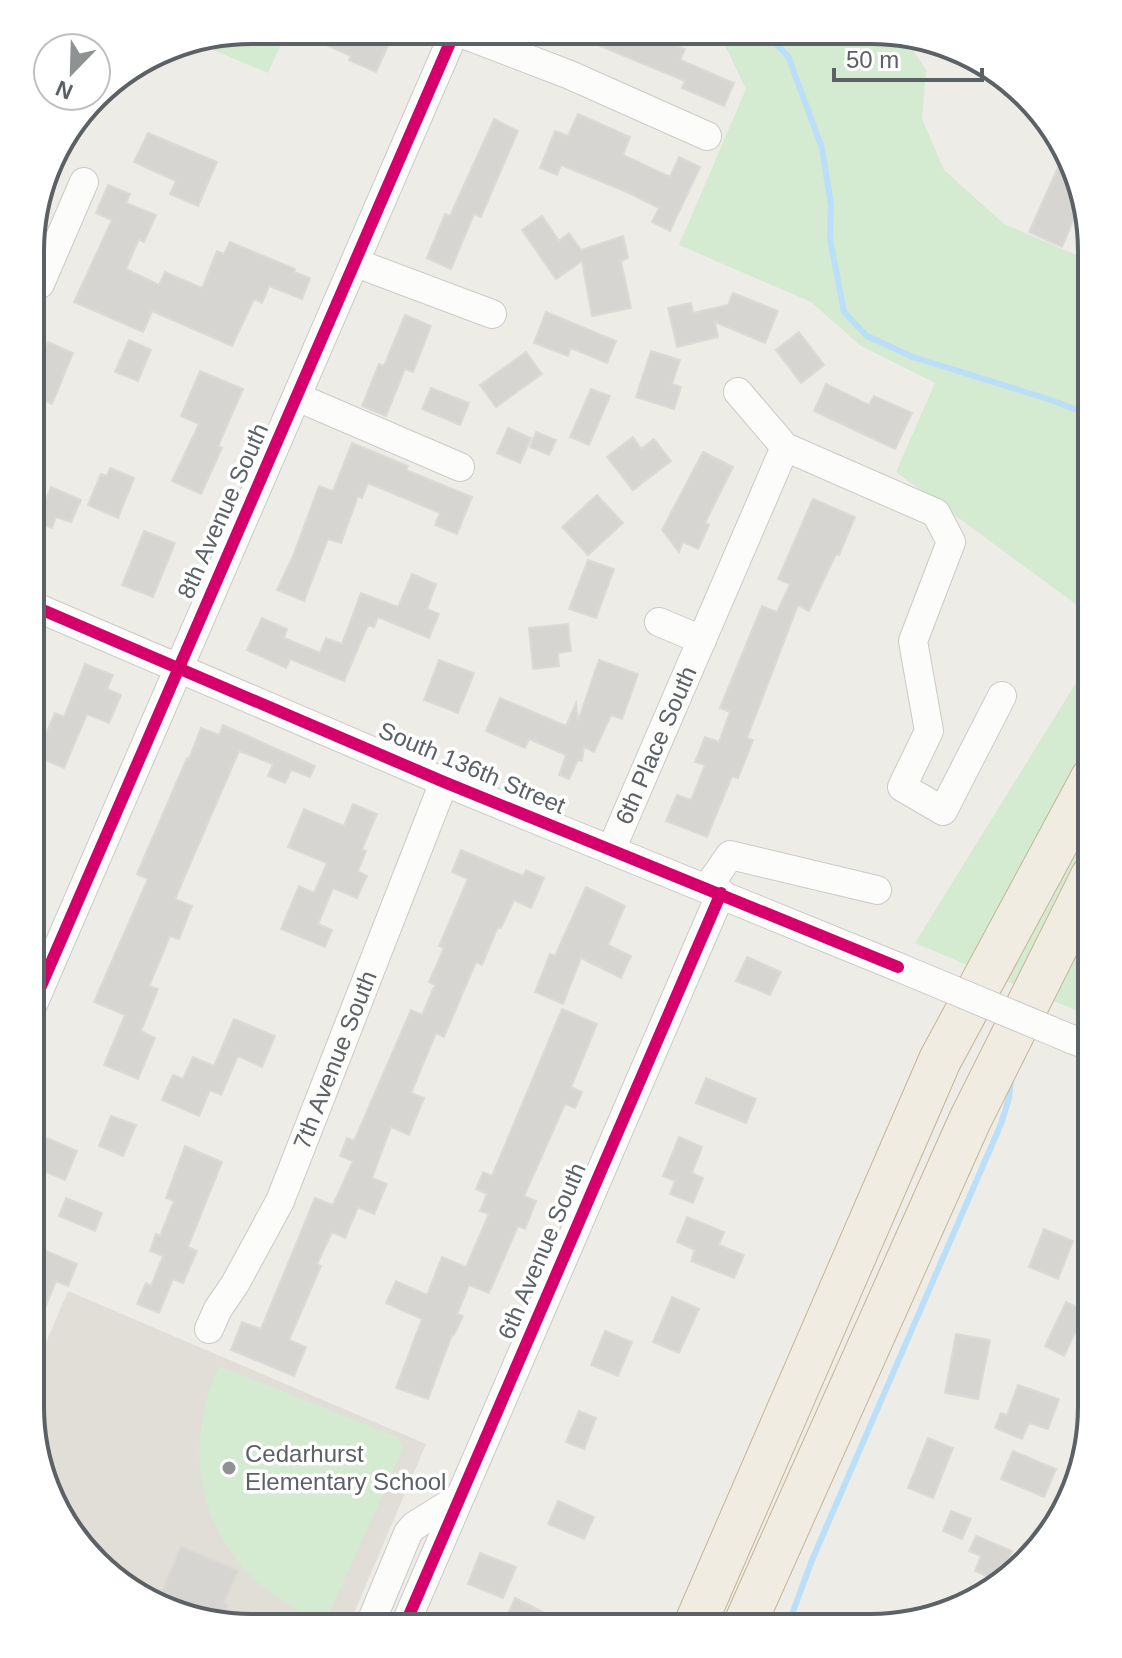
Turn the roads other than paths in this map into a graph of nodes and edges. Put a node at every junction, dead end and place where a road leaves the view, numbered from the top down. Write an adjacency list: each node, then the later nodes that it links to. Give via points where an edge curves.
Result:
1 (449, 44): 5 (street, 8th Avenue South)
2 (489, 44): 3 (street)
3 (707, 136)
4 (84, 182): 6 (street)
5 (356, 263): 7 (street); 9 (street, 8th Avenue South)
6 (44, 275)
7 (492, 314)
8 (738, 392): 10 (street)
9 (297, 397): 11 (street); 15 (street, 8th Avenue South)
10 (785, 447): 14 (street, 6th Place South); 16 (street, via 936,513 951,542 913,641 929,731 902,787 943,811)
11 (460, 467)
12 (44, 611): 15 (street, South 136th Street)
13 (659, 622): 14 (street, 6th Place South)
14 (702, 640): 19 (street, 6th Place South)
15 (179, 668): 17 (street, South 136th Street); 23 (street, 8th Avenue South)
16 (1002, 696)
17 (444, 782): 19 (street, South 136th Street); 25 (street, 7th Avenue South, via 280,1201)
18 (1078, 804): 29 (highway, via 940,1060)
19 (611, 850): 21 (street, South 136th Street)
20 (877, 890): 21 (street, 6th Avenue South, via 730,855)
21 (714, 891): 24 (street, South 136th Street, bridge); 26 (street, 6th Avenue South)
22 (1078, 904): 30 (highway, via 970,1120)
23 (44, 979)
24 (1078, 1042)
25 (209, 1329)
26 (459, 1498): 27 (street, via 408,1533); 28 (street, 6th Avenue South)
27 (374, 1614)
28 (410, 1614)
29 (700, 1614)
30 (749, 1614)

